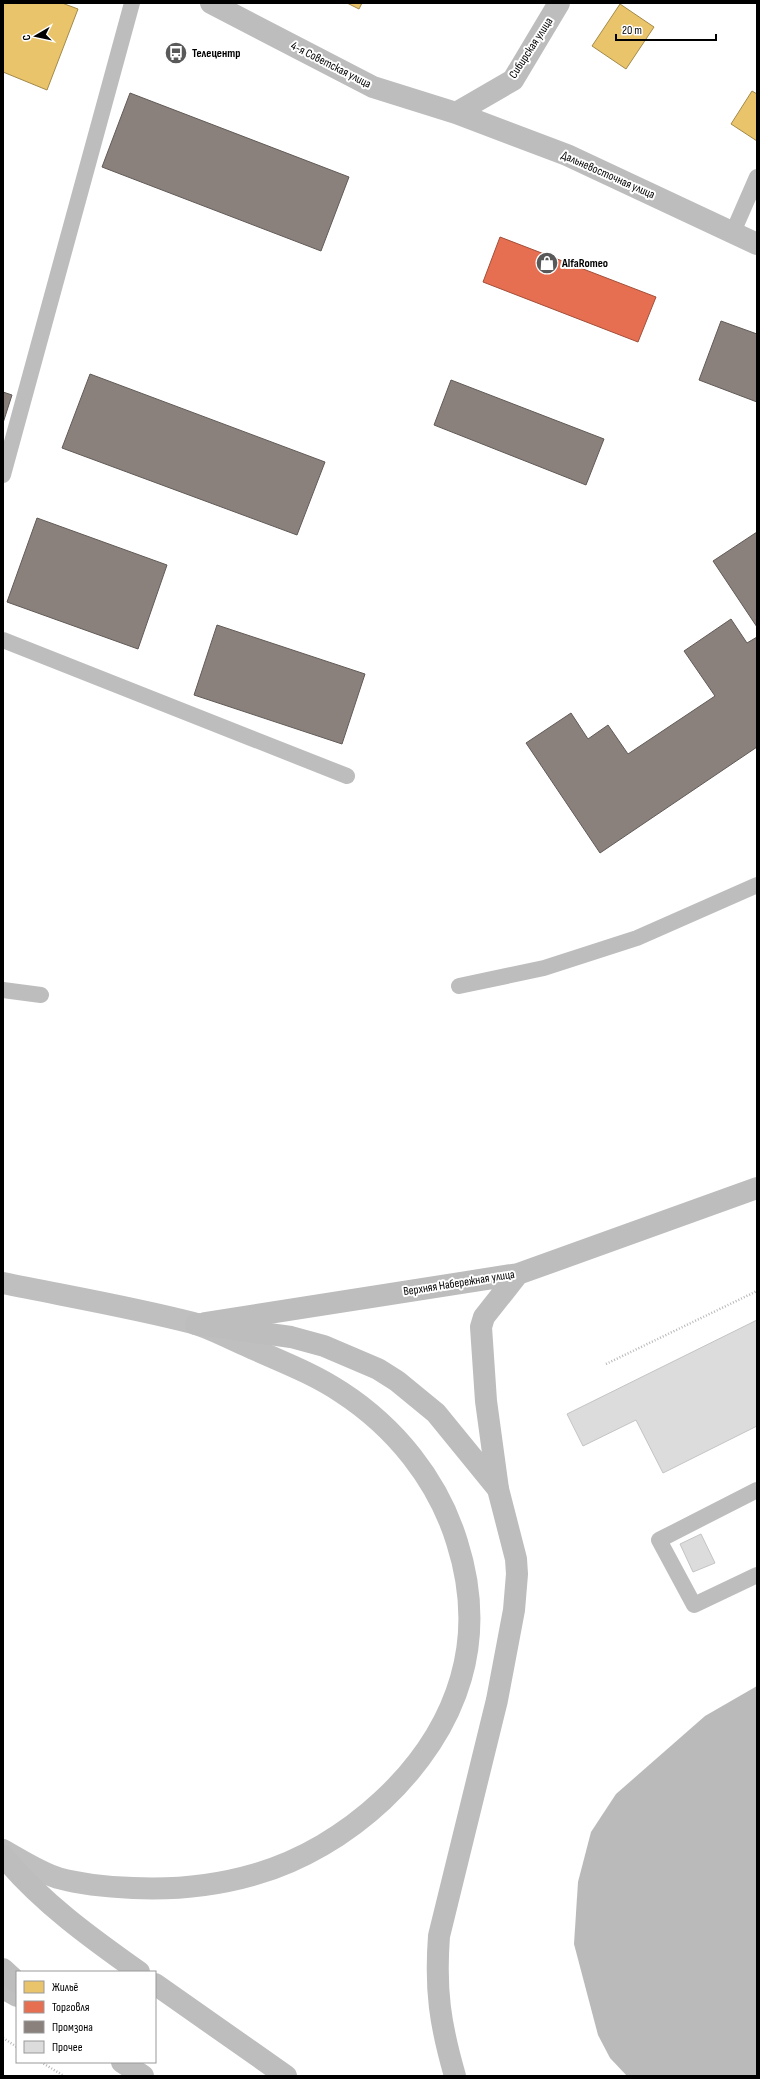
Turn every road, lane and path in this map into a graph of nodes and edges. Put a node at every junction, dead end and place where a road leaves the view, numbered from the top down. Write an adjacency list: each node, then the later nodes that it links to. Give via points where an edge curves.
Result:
1 (132, 3): 8 (lane)
2 (211, 3): 4 (street, 4-я Советская улица, via 373,87)
3 (559, 3): 4 (street, Сибирская улица, via 513,80)
4 (456, 113): 6 (street, Дальневосточная улица, via 567,155)
5 (757, 177): 6 (lane)
6 (733, 232): 7 (street, Дальневосточная улица)
7 (757, 244)
8 (3, 474)
9 (3, 640): 10 (lane)
10 (347, 776)
11 (757, 884): 12 (lane, via 637,938 544,968)
12 (458, 986)
13 (3, 990): 14 (lane)
14 (41, 995)
15 (757, 1188): 16 (street, Верхняя Набережная улица)
16 (518, 1274): 19 (street, Верхняя Набережная улица); 21 (street, via 484,1317 481,1327 486,1402)
17 (3, 1283): 19 (main road)
18 (757, 1291): 20 (path)
19 (196, 1324): 21 (street, via 291,1337 324,1346 378,1369 436,1413); 24 (main road, via 340,1391 370,1413 432,1483 452,1523 463,1561 470,1611 468,1646 461,1679 448,1711 428,1747 384,1800 338,1836 258,1874 205,1886 161,1889 98,1887 56,1878)
20 (606, 1364)
21 (498, 1489): 39 (street, via 516,1559 514,1610 497,1700 439,1936 438,2000 443,2035)
22 (757, 1490): 23 (lane, via 658,1540 694,1605)
23 (757, 1575)
24 (3, 1850)
25 (3, 1856): 27 (street, via 85,1934)
26 (3, 1969): 28 (street)
27 (137, 1971)
28 (16, 1981)
29 (156, 1985): 38 (street)
30 (3, 1988): 31 (main road)
31 (16, 1995)
32 (3, 2038): 33 (path)
33 (16, 2046)
34 (43, 2063): 36 (path)
35 (124, 2063): 37 (street)
36 (64, 2076)
37 (143, 2076)
38 (286, 2076)
39 (455, 2076)

